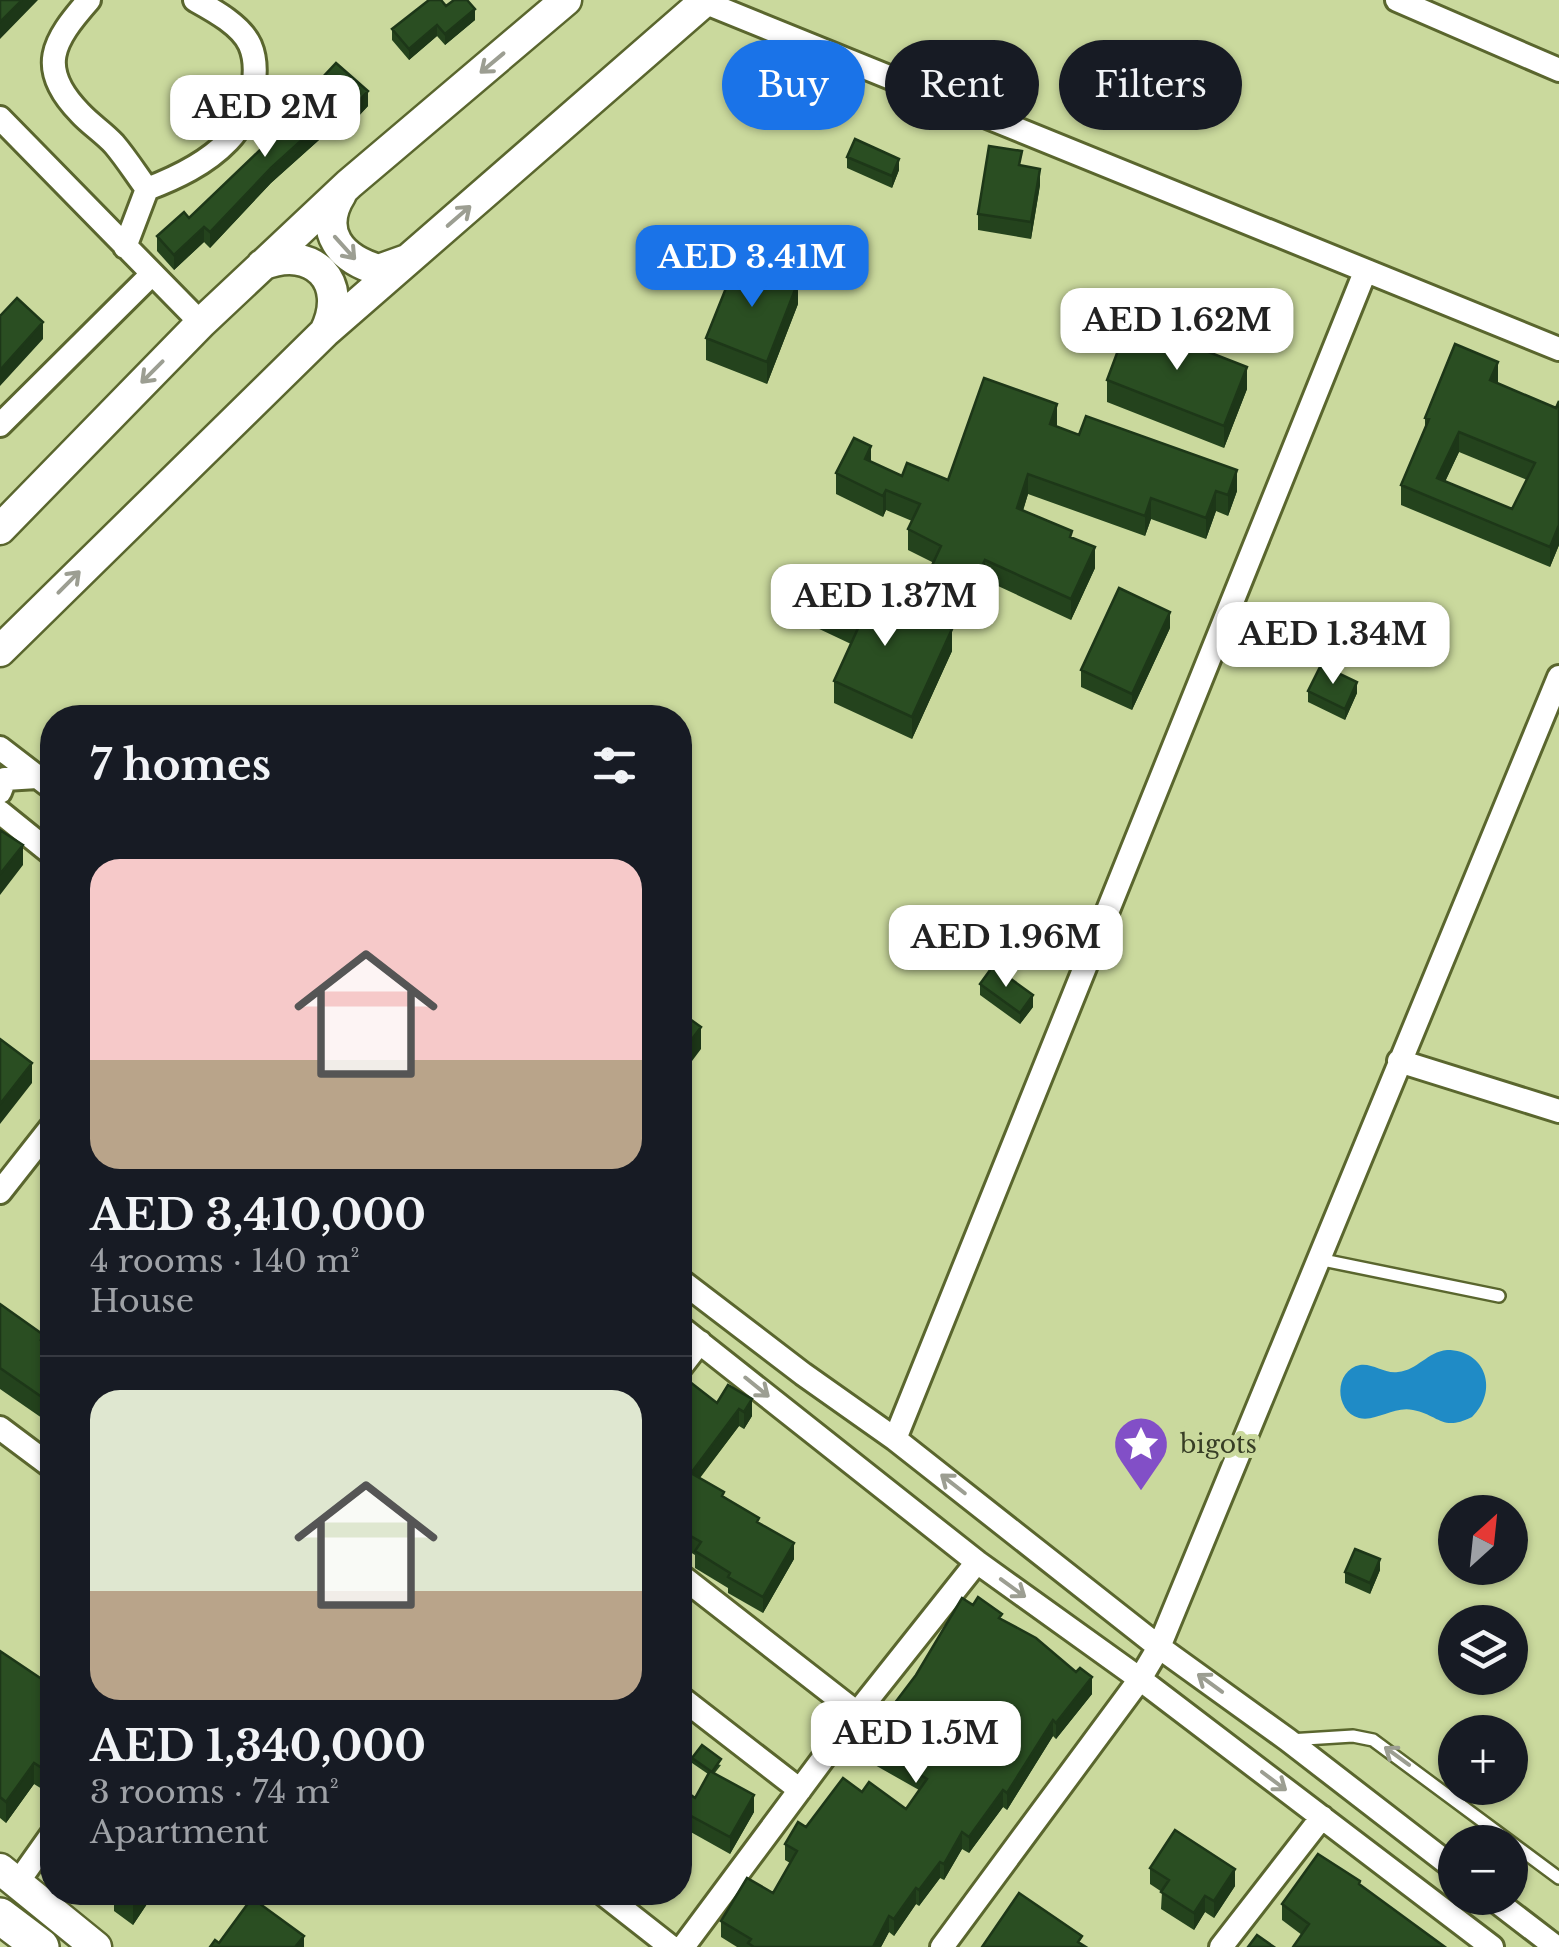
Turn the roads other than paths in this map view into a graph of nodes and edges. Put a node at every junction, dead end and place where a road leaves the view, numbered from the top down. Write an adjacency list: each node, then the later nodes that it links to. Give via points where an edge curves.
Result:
1 (89, 0): 9 (street, via 56,41 55,80)
2 (196, 0): 9 (street, via 220,13 250,44 255,79 230,140 182,175)
3 (566, 0): 8 (street, one-way to 8)
4 (1396, 0): 6 (street)
5 (705, 1): 11 (street, one-way to 5); 13 (street)
6 (1559, 70)
7 (0, 118): 10 (street)
8 (349, 184): 11 (street, one-way to 11, via 331,212 342,250 379,270); 12 (street)
9 (147, 189): 10 (street)
10 (125, 247): 14 (street)
11 (410, 259): 16 (street)
12 (262, 265): 15 (street); 16 (street, via 299,259 322,271 334,295)
13 (1365, 272): 17 (street); 39 (street)
14 (152, 274): 15 (street); 18 (street)
15 (201, 323): 19 (street, one-way to 19)
16 (326, 332): 20 (street, one-way to 16)
17 (1559, 348)
18 (0, 425)
19 (0, 529)
20 (0, 651)
21 (1559, 678): 28 (street)
22 (0, 748): 23 (street)
23 (40, 778)
24 (40, 782): 25 (street, via 5,779)
25 (0, 792)
26 (0, 812): 27 (street)
27 (40, 844)
28 (1399, 1061): 29 (street); 32 (street)
29 (1559, 1111)
30 (40, 1141): 31 (street)
31 (0, 1192)
32 (1318, 1259): 34 (lane); 43 (street)
33 (692, 1289): 39 (street)
34 (1498, 1296)
35 (692, 1336): 36 (street)
36 (700, 1342): 37 (street); 41 (street, one-way to 41)
37 (692, 1352)
38 (0, 1428): 40 (street)
39 (895, 1439): 43 (street, one-way to 39)
40 (40, 1459)
41 (976, 1562): 44 (street, one-way to 44); 46 (street)
42 (692, 1584): 46 (street)
43 (1159, 1647): 44 (street); 47 (street, one-way to 43)
44 (1140, 1679): 49 (street, one-way to 49); 63 (street)
45 (692, 1706): 48 (street)
46 (858, 1713): 48 (street)
47 (1288, 1740): 51 (street); 53 (lane, one-way to 47, via 1373,1740)
48 (800, 1790): 62 (street)
49 (1322, 1816): 64 (street); 65 (street)
50 (40, 1846): 52 (street)
51 (1438, 1856)
52 (9, 1876): 54 (street)
53 (1559, 1878)
54 (40, 1901)
55 (45, 1905): 60 (street)
56 (618, 1905): 61 (street)
57 (1514, 1915): 66 (street)
58 (0, 1916): 59 (main road)
59 (42, 1947)
60 (96, 1947)
61 (671, 1947)
62 (682, 1947)
63 (942, 1947)
64 (1221, 1947)
65 (1492, 1947)
66 (1556, 1947)

